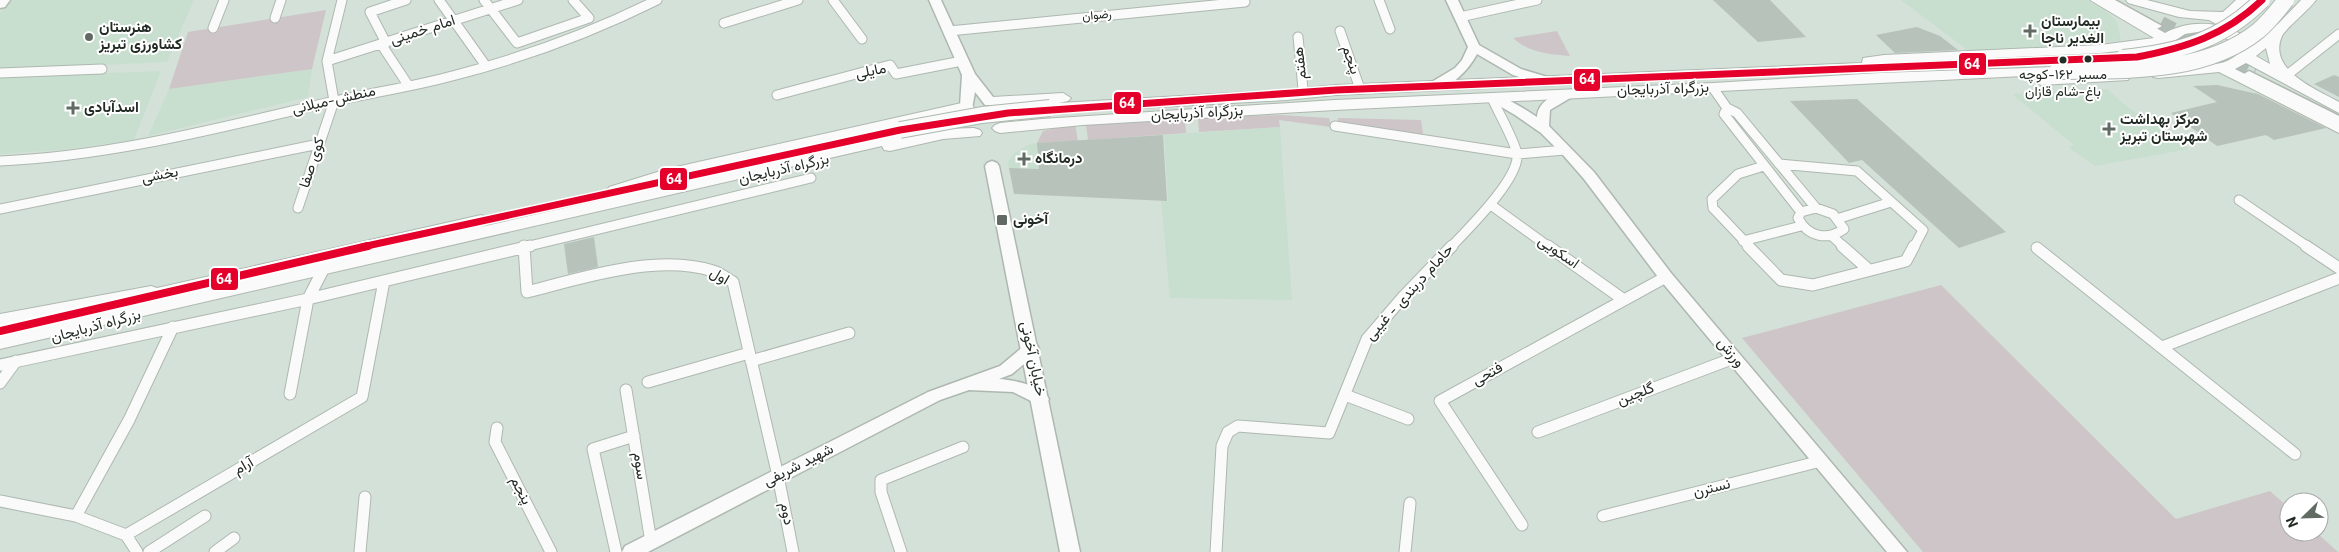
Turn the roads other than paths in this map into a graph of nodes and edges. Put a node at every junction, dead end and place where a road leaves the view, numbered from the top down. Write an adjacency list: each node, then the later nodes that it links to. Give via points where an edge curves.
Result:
1 (4, 0): 26 (main road)
2 (224, 0): 34 (street)
3 (281, 0): 31 (street)
4 (342, 0): 51 (street, کوی صفا)
5 (406, 0): 46 (street, via 370,12)
6 (439, 0): 32 (street)
7 (484, 0): 28 (street)
8 (518, 0): 28 (street, امام خمینی)
9 (573, 0): 37 (street, via 589,18)
10 (657, 0): 45 (street, منطش-میلانی)
11 (798, 0): 33 (street)
12 (832, 0): 43 (street)
13 (935, 0): 38 (main road)
14 (1379, 0): 36 (street)
15 (1452, 0): 30 (main road)
16 (2097, 0): 44 (highway)
17 (2105, 0): 18 (main road, via 2158,25)
18 (2117, 0)
19 (2132, 0): 29 (highway, via 2165,11 2199,17); 35 (highway)
20 (2244, 0): 29 (highway)
21 (2262, 0): 50 (highway, bridge, via 2236,25 2196,44 2137,56)
22 (2267, 0): 27 (highway, via 2288,7)
23 (2286, 0): 50 (highway, bridge, via 2255,33 2214,54 2150,67 2114,70)
24 (1532, 1): 30 (street)
25 (1245, 2): 38 (street, رضوان)
26 (0, 4)
27 (2305, 4): 40 (highway)
28 (490, 9): 32 (street, امام خمینی); 37 (street, via 517,44)
29 (2227, 16): 35 (highway, بزرگراه آذربایجان)
30 (1460, 17): 47 (main road)
31 (275, 18)
32 (453, 21): 46 (street, امام خمینی); 52 (street)
33 (724, 23)
34 (213, 28)
35 (2191, 28): 44 (highway, بزرگراه آذربایجان); 48 (highway, via 2204,27 2234,35 2249,49)
36 (1390, 29)
37 (555, 30): 45 (street)
38 (949, 31): 49 (main road)
39 (1340, 31): 65 (street, پنجم)
40 (2275, 34): 48 (highway); 57 (highway, via 2271,49 2274,61)
41 (2339, 34): 57 (street)
42 (1298, 37): 64 (street, هفتم)
43 (862, 39)
44 (2164, 40): 50 (highway, بزرگراه آذربایجان); 53 (highway, via 2161,45 2173,59 2188,65)
45 (562, 41): 52 (street, منطش-میلانی)
46 (384, 43): 51 (street, امام خمینی); 61 (street)
47 (1474, 47): 59 (main road, via 1517,72); 62 (main road, via 1469,61 1456,74)
48 (2247, 56): 53 (highway, via 2235,64); 57 (highway)
49 (962, 61): 56 (main road); 67 (street, مایلی, via 896,74 890,65)
50 (2052, 61): 58 (highway, via 2067,57 2078,65 2081,74); 59 (highway, بزرگراه آذربایجان); 60 (highway, بزرگراه آذربایجان)
51 (327, 62): 70 (street, کوی صفا)
52 (486, 66): 61 (street, منطش-میلانی)
53 (2219, 68): 58 (highway, بزرگراه آذربایجان); 82 (highway)
54 (102, 69): 55 (street)
55 (0, 73)
56 (969, 75): 71 (main road); 72 (main road)
57 (2292, 78): 74 (highway)
58 (2077, 80): 60 (highway, بزرگراه آذربایجان, via 1907,85)
59 (1546, 81): 62 (highway, بزرگراه آذربایجان)
60 (1841, 82): 63 (highway, بزرگراه آذربایجان)
61 (408, 85): 70 (street, منطش-میلانی)
62 (1435, 86): 65 (highway, بزرگراه آذربایجان)
63 (1713, 88): 66 (highway, بزرگراه آذربایجان); 73 (street)
64 (1303, 89): 68 (highway, بزرگراه آذربایجان); 75 (highway, بزرگراه آذربایجان, via 1280,88)
65 (1360, 89): 68 (highway, بزرگراه آذربایجان)
66 (1571, 94): 69 (highway, بزرگراه آذربایجان); 81 (main road, via 1544,109)
67 (777, 96)
68 (1335, 97): 69 (highway, بزرگراه آذربایجان); 75 (highway, بزرگراه آذربایجان, via 1286,110)
69 (1492, 98): 81 (main road, ورزش, via 1509,104); 87 (street)
70 (334, 101): 85 (street, کوی صفا); 88 (street, منطش-میلانی, via 157,143 76,157)
71 (991, 102): 72 (highway); 75 (highway, بزرگراه آذربایجان); 80 (highway, via 1002,108 1006,122)
72 (966, 107): 77 (highway, بزرگراه آذربایجان); 83 (highway, via 961,114 964,128)
73 (1727, 108): 89 (street, via 1737,113); 91 (street, via 1724,114)
74 (2339, 108)
75 (1049, 111): 80 (highway, بزرگراه آذربایجان); 94 (highway, بزرگراه آذربایجان, via 901,133)
76 (2339, 115): 78 (main road, via 2252,73)
77 (912, 119): 84 (highway, via 922,120 928,126 926,133); 94 (highway, بزرگراه آذربایجان, via 667,174)
78 (2339, 122)
79 (1334, 126): 87 (street)
80 (1000, 128): 83 (highway)
81 (1542, 128): 86 (main road, ورزش)
82 (2339, 128)
83 (974, 133): 84 (highway, بزرگراه آذربایجان)
84 (918, 139): 94 (highway, بزرگراه آذربایجان, via 638,203)
85 (319, 144): 97 (street, کوی صفا); 99 (street, بخشی)
86 (1565, 150): 87 (street); 110 (main road, ورزش)
87 (1517, 154): 96 (street, حامام دربندی - غیبی, via 1516,166)
88 (0, 161)
89 (1779, 164): 95 (street, via 1857,171); 98 (street)
90 (992, 166): 122 (main road, خیابان آخونی)
91 (1764, 166): 100 (street); 104 (street, via 1738,174 1712,199 1713,208)
92 (811, 178): 105 (street)
93 (2240, 200): 107 (street)
94 (597, 202): 108 (highway, بزرگراه آذربایجان); 113 (highway, بزرگراه آذربایجان, via 406,237)
95 (1891, 202): 101 (street); 109 (street, via 1923,230 1906,261)
96 (1491, 205): 115 (street, اسکویی); 133 (street, حامام دربندی - غیبی, via 1367,339)
97 (298, 208)
98 (1816, 208): 100 (street); 101 (street)
99 (0, 209)
100 (1801, 212): 102 (street, via 1798,218)
101 (1840, 218): 103 (street, via 1844,230)
102 (1801, 226): 103 (street, via 1814,234); 104 (street)
103 (1832, 236): 109 (street)
104 (1743, 241): 109 (street, via 1780,280 1813,285)
105 (524, 246): 112 (street); 124 (street, اول, via 527,292 602,274 669,265 711,270 733,282)
106 (2036, 248): 121 (street)
107 (2339, 268)
108 (323, 270): 113 (highway, بزرگراه آذربایجان); 114 (street)
109 (1869, 270)
110 (1666, 277): 115 (street, فتحی); 125 (main road, ورزش)
111 (2339, 278): 121 (street)
112 (384, 281): 114 (street); 150 (street, آرام, via 362,398)
113 (192, 292): 116 (highway, بزرگراه آذربایجان); 118 (highway, بزرگراه آذربایجان); 120 (highway, بزرگراه آذربایجان); 123 (highway, بزرگراه آذربایجان, via 88,332)
114 (308, 299): 117 (street); 132 (street)
115 (1624, 300): 149 (street, فتحی, via 1440,401)
116 (0, 321)
117 (173, 327): 126 (street); 146 (street, via 129,420)
118 (0, 331)
119 (849, 333): 124 (street)
120 (0, 342)
121 (2162, 347): 140 (street)
122 (1031, 349): 130 (main road, شهید شریفی, via 1006,370); 134 (main road, خیابان آخونی)
123 (0, 351)
124 (750, 357): 128 (street); 142 (street, اول)
125 (1734, 358): 137 (street, گلچین); 141 (main road, ورزش)
126 (16, 361): 127 (street); 129 (street)
127 (0, 365)
128 (648, 382)
129 (0, 383)
130 (969, 384): 134 (main road, via 1016,386); 142 (main road, شهید شریفی, via 934,396)
131 (626, 390): 138 (street, سوم)
132 (290, 394)
133 (1344, 395): 135 (street); 163 (street, حامام دربندی - غیبی, via 1329,433 1238,426 1228,432 1222,446)
134 (1041, 398): 162 (main road, خیابان آخونی)
135 (1408, 419)
136 (497, 428): 157 (street, پنجم, via 495,442)
137 (1538, 432)
138 (634, 436): 152 (street, سوم); 158 (street, via 593,449)
139 (962, 447): 161 (street, via 881,480 881,492)
140 (2295, 454)
141 (1821, 461): 148 (street, نسترن); 165 (main road, ورزش)
142 (778, 476): 152 (main road, شهید شریفی); 160 (street, دوم)
143 (365, 497): 156 (street)
144 (0, 501): 146 (street)
145 (1410, 503): 164 (street)
146 (76, 516): 150 (street)
147 (205, 516): 154 (street)
148 (1603, 516)
149 (1522, 525)
150 (126, 535): 153 (street)
151 (234, 538): 155 (street)
152 (651, 542): 159 (main road, شهید شریفی)
153 (138, 552)
154 (149, 552)
155 (215, 552)
156 (360, 552)
157 (551, 552)
158 (616, 552)
159 (631, 552)
160 (794, 552)
161 (901, 552)
162 (1070, 552)
163 (1216, 552)
164 (1405, 552)
165 (1898, 552)

